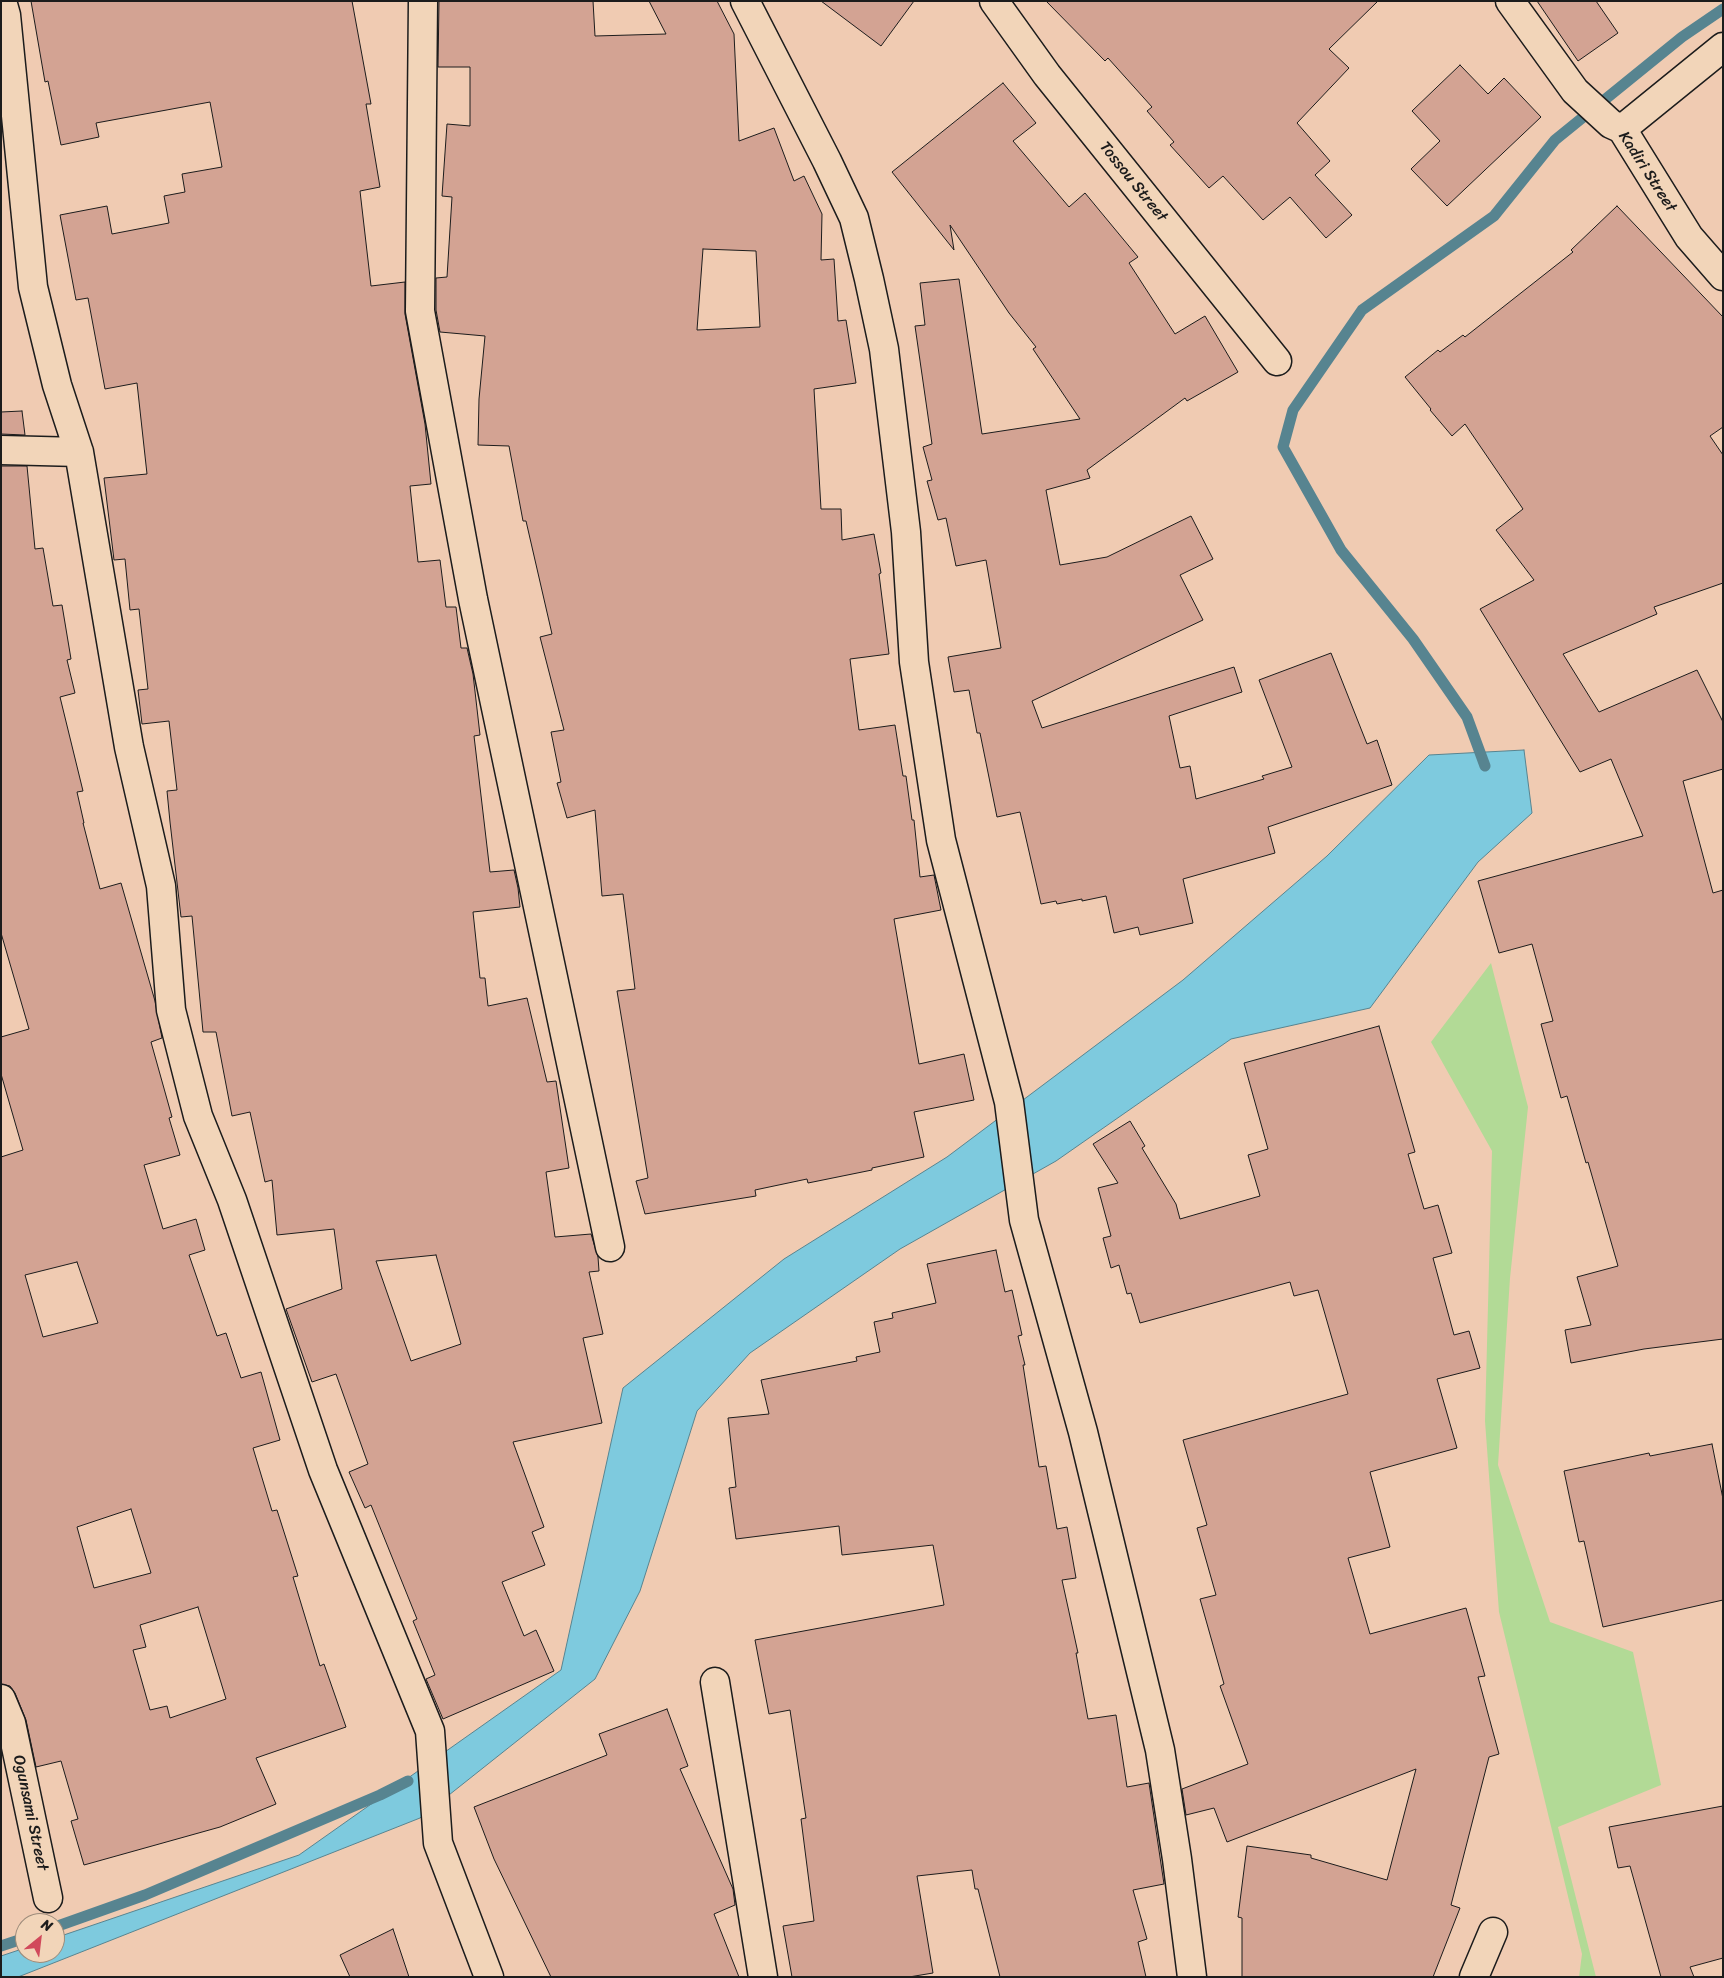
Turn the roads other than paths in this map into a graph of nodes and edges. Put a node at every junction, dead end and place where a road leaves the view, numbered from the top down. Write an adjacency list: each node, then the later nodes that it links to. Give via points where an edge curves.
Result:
1 (2, 1): 11 (street, via 33,287 57,385)
2 (423, 1): 12 (street, via 420,311 473,599)
3 (745, 1): 19 (street, via 854,218 884,349 906,532 914,662 941,840 1009,1102 1024,1220 1085,1442 1160,1750)
4 (994, 1): 9 (street, Tossou Street, via 1047,75)
5 (1510, 1): 7 (street, Kadiri Street, via 1574,91)
6 (1723, 47): 7 (street)
7 (1616, 127): 8 (street, Kadiri Street, via 1688,237)
8 (1723, 276)
9 (1277, 361)
10 (1, 450): 11 (street)
11 (79, 452): 17 (street, via 129,747 161,886 171,1010 198,1116 232,1200 323,1470 430,1731 438,1843)
12 (610, 1247)
13 (715, 1682): 18 (street)
14 (1, 1699): 15 (street, Ogunsami Street, via 11,1723)
15 (48, 1898)
16 (1493, 1932): 20 (street)
17 (489, 1977)
18 (763, 1977)
19 (1192, 1977)
20 (1474, 1977)

